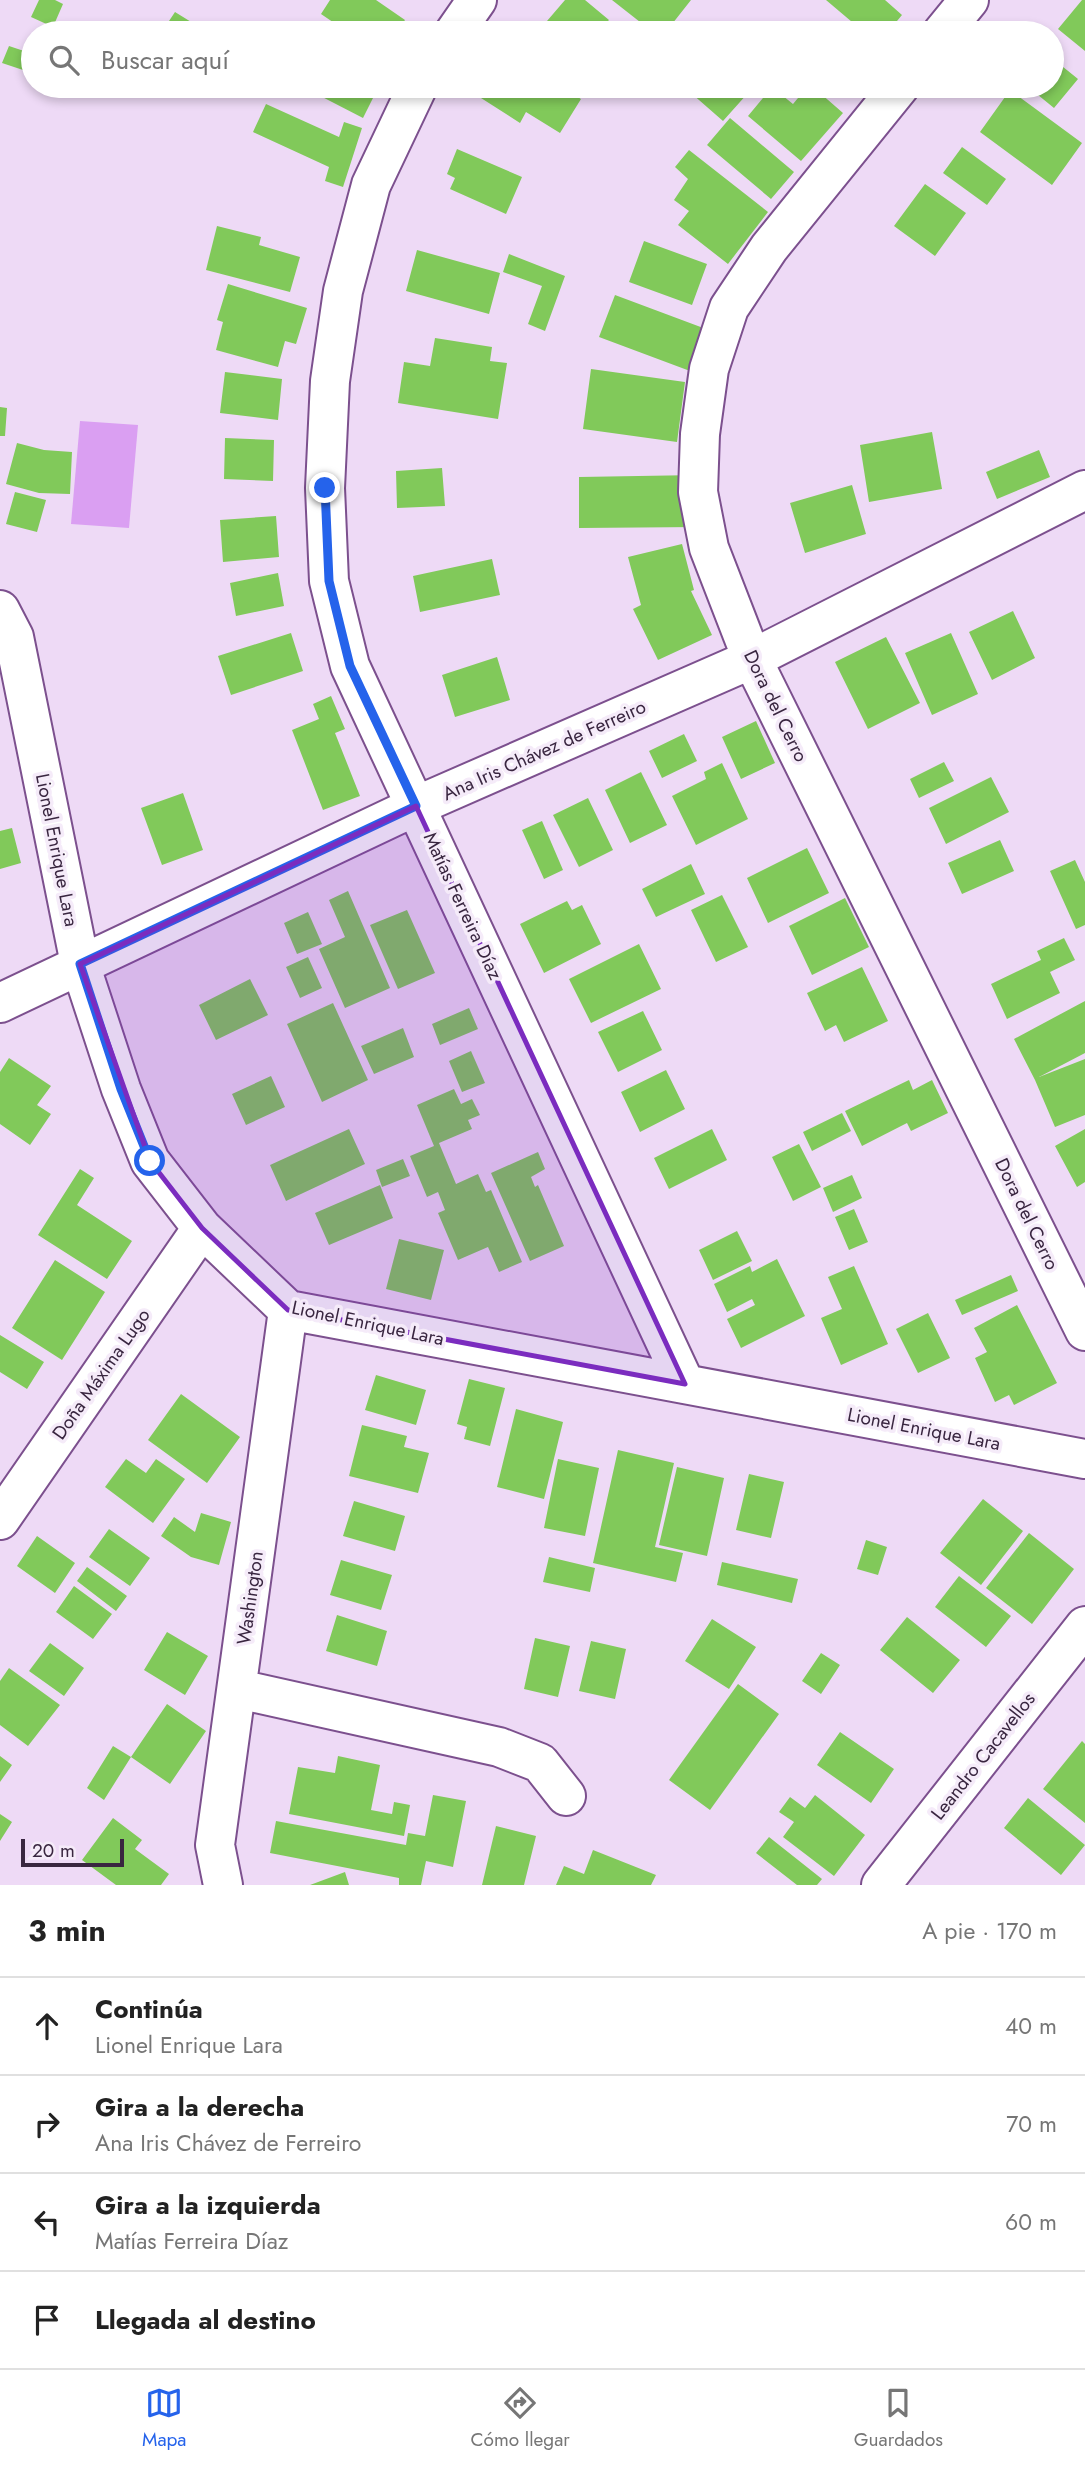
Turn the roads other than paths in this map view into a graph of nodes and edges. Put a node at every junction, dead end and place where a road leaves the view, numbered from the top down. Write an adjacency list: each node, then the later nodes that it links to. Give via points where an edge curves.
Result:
1 (477, 0): 3 (street)
2 (969, 0): 4 (street)
3 (462, 21)
4 (952, 21)
5 (412, 98): 10 (street, Matías Ferreira Díaz, via 371,186 343,291 330,381 325,488 329,581 350,666)
6 (890, 98): 9 (street, Dora del Cerro, via 769,248 729,308 709,369 698,492 709,548)
7 (1085, 490): 9 (street, Ana Iris Chávez de Ferreiro)
8 (0, 610): 11 (street, Lionel Enrique Lara, via 14,637)
9 (752, 659): 10 (street, Ana Iris Chávez de Ferreiro); 15 (street, Dora del Cerro)
10 (416, 806): 11 (street, Ana Iris Chávez de Ferreiro); 16 (street, Matías Ferreira Díaz)
11 (80, 964): 12 (street, Ana Iris Chávez de Ferreiro); 13 (street, Lionel Enrique Lara, via 150,1161)
12 (0, 1003)
13 (202, 1228): 14 (street, Lionel Enrique Lara); 18 (street, Doña Máxima Lugo)
14 (288, 1310): 16 (street, Lionel Enrique Lara); 20 (street, Washington)
15 (1085, 1331)
16 (685, 1384): 17 (street, Lionel Enrique Lara)
17 (1085, 1459)
18 (0, 1520)
19 (1085, 1626): 23 (street, Leandro Cacavellos)
20 (238, 1689): 21 (street, via 499,1747 540,1763); 22 (street, Washington, via 215,1845)
21 (566, 1796)
22 (223, 1885)
23 (881, 1885)

